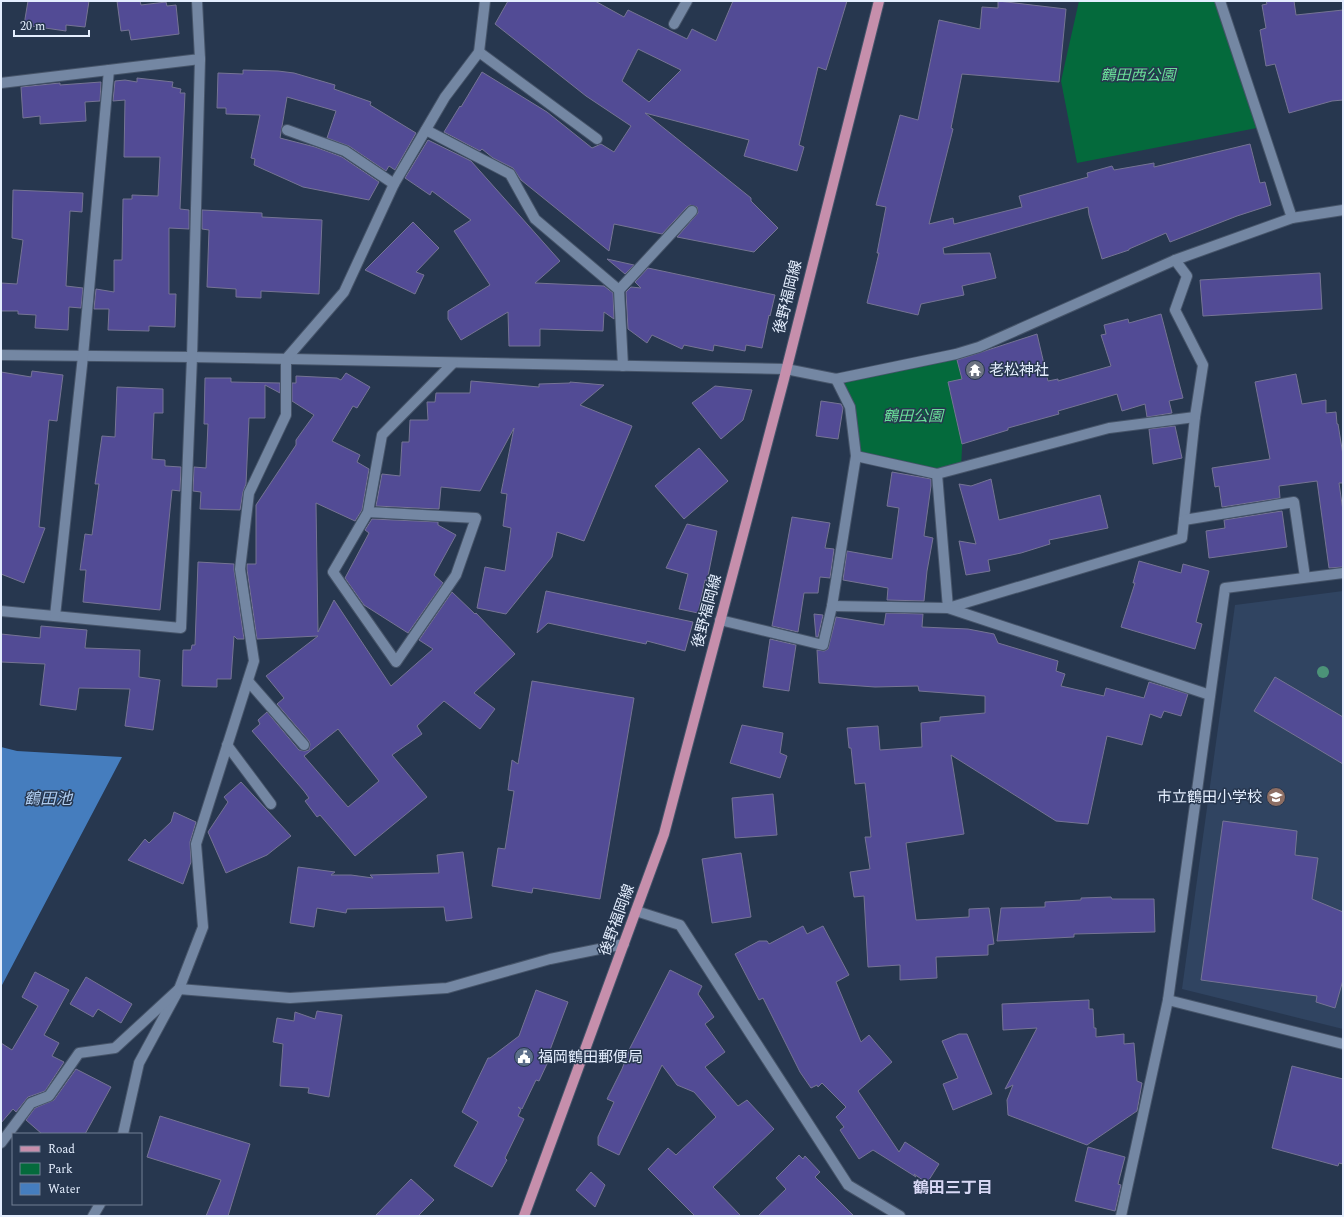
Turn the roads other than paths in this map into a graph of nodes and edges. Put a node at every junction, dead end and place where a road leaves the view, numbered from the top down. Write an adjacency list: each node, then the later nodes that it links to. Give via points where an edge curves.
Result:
1 (197, 1): 8 (street)
2 (485, 1): 7 (street)
3 (687, 1): 6 (street)
4 (879, 1): 26 (main road, 後野福岡線)
5 (1220, 1): 17 (street)
6 (674, 24)
7 (479, 52): 12 (street, via 445,97); 13 (street)
8 (200, 59): 9 (street); 22 (street)
9 (109, 70): 10 (street); 21 (street)
10 (1, 84)
11 (287, 130): 14 (street, via 345,151)
12 (426, 130): 14 (street); 19 (street, via 510,174 535,219)
13 (597, 138)
14 (394, 184): 23 (street, via 344,292)
15 (1343, 210): 17 (street)
16 (692, 211): 19 (street)
17 (1292, 218): 18 (street)
18 (1175, 260): 27 (street, via 979,347); 28 (street, via 1186,276 1175,310 1203,365)
19 (619, 290): 25 (street)
20 (1, 355): 21 (street)
21 (83, 356): 22 (street); 38 (street)
22 (192, 357): 23 (street); 38 (street, via 182,628)
23 (286, 359): 24 (street); 40 (street, via 286,415 249,493 240,569 254,661)
24 (453, 363): 25 (street); 31 (street, via 382,435)
25 (623, 366): 26 (street)
26 (786, 370): 27 (street); 39 (main road, 後野福岡線)
27 (836, 379): 29 (street, via 850,407)
28 (1195, 417): 30 (street, via 1109,428); 32 (street)
29 (856, 456): 30 (street); 35 (street)
30 (937, 474): 36 (street)
31 (368, 512): 31 (street, via 333,572 396,662 456,575 476,518)
32 (1184, 520): 34 (street, via 1294,502); 36 (street, via 1182,538)
33 (1343, 572): 34 (street)
34 (1305, 577): 41 (street, via 1225,588)
35 (832, 606): 36 (street); 39 (street, via 823,645)
36 (948, 608): 41 (street)
37 (1, 612): 38 (street)
38 (54, 616)
39 (720, 620): 45 (main road, 後野福岡線, via 664,834)
40 (248, 681): 42 (street); 43 (street)
41 (1210, 694): 48 (street)
42 (227, 745): 44 (street); 47 (street, via 196,844 202,926)
43 (304, 745)
44 (271, 804)
45 (636, 911): 46 (main road, 後野福岡線); 55 (street, via 680,925 848,1185)
46 (624, 944): 47 (street, via 550,959 447,988 290,998); 54 (main road, 後野福岡線)
47 (179, 989): 50 (street, via 138,1063); 51 (street, via 115,1048 79,1053 49,1096 31,1103)
48 (1168, 1000): 49 (street); 56 (street)
49 (1343, 1044)
50 (123, 1133)
51 (1, 1143)
52 (99, 1205): 53 (street)
53 (93, 1216)
54 (524, 1216)
55 (900, 1216)
56 (1122, 1216)

